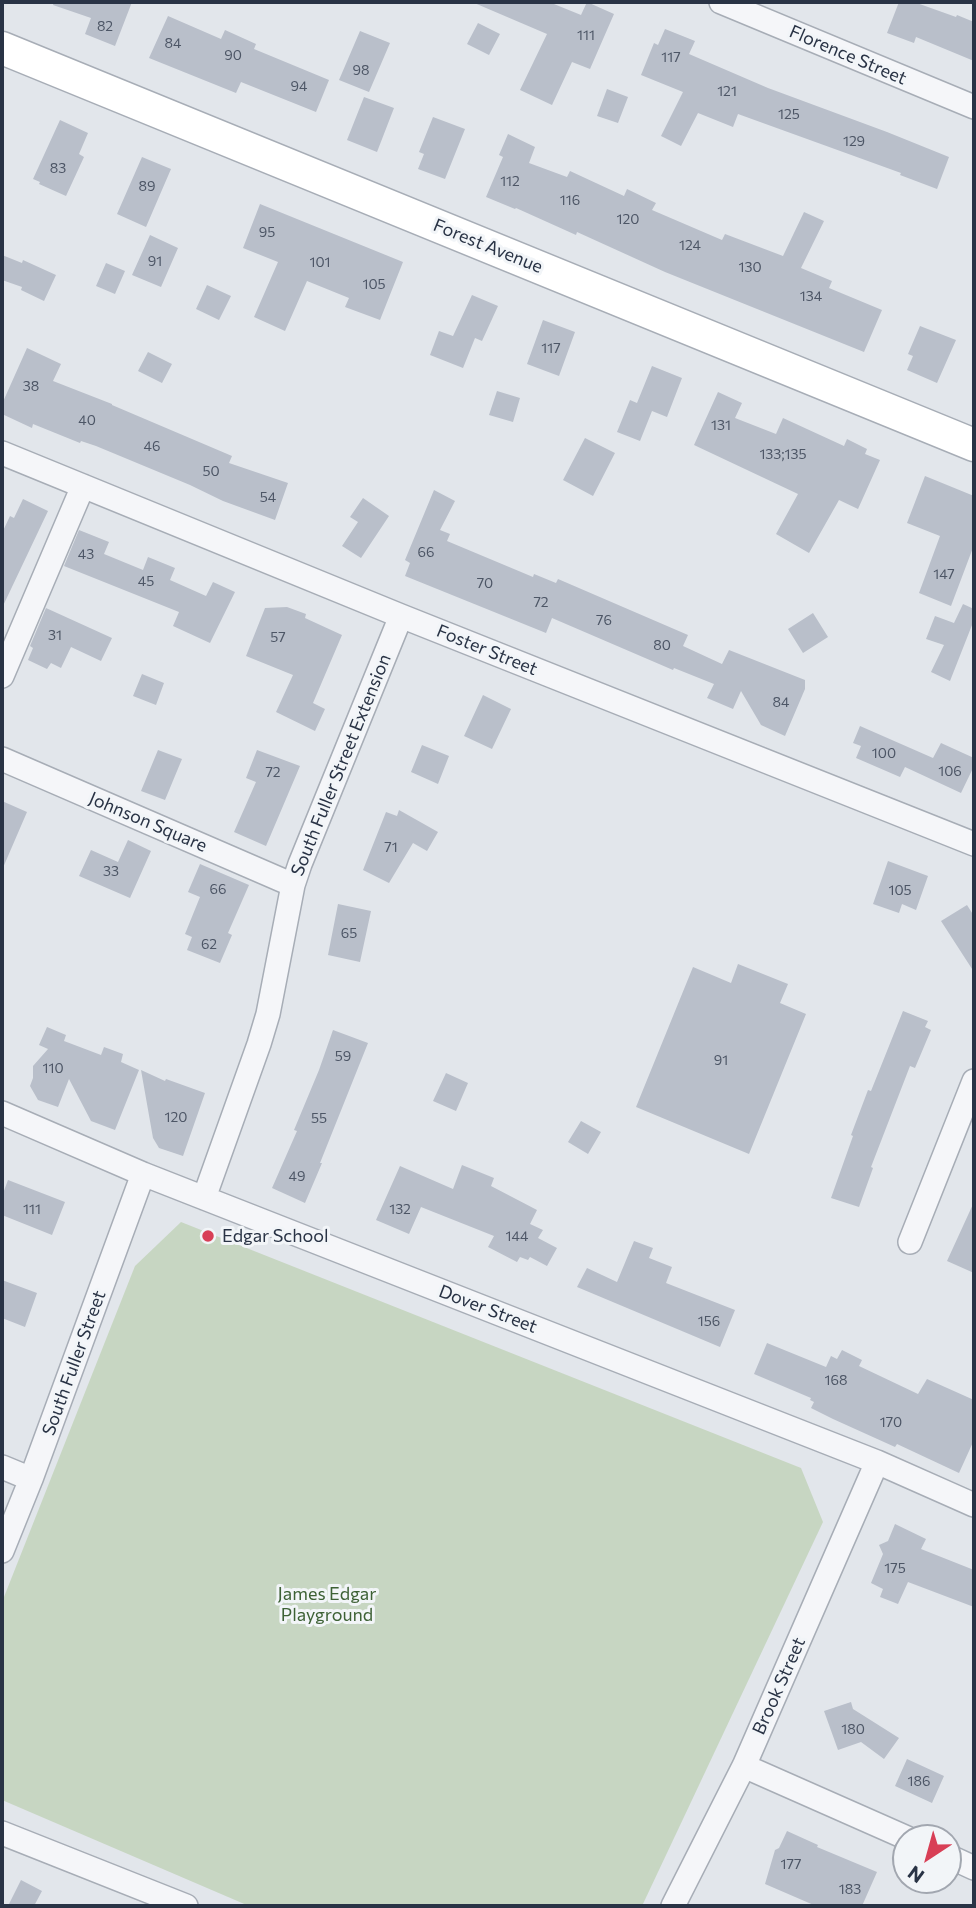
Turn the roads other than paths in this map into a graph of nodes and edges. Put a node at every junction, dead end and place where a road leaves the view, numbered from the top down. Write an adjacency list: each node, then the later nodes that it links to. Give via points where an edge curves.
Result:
1 (721, 2): 3 (street, Florence Street)
2 (2, 48): 4 (street, Forest Avenue)
3 (974, 107)
4 (974, 444)
5 (2, 453): 6 (street, Foster Street)
6 (83, 486): 7 (street, Foster Street); 8 (street)
7 (401, 616): 10 (street, Foster Street); 11 (street, South Fuller Street Extension)
8 (2, 676)
9 (2, 759): 11 (street, Johnson Square)
10 (974, 845)
11 (293, 885): 15 (street, South Fuller Street Extension, via 268,1014)
12 (974, 1081): 16 (street)
13 (2, 1113): 14 (street, Dover Street)
14 (143, 1174): 15 (street, Dover Street); 19 (street, South Fuller Street)
15 (204, 1198): 17 (street, Dover Street)
16 (910, 1242)
17 (877, 1462): 20 (street, Dover Street); 22 (street, Brook Street)
18 (2, 1467): 19 (street)
19 (31, 1479): 21 (street, South Fuller Street)
20 (974, 1505)
21 (2, 1551)
22 (744, 1766): 23 (street); 26 (street, Brook Street)
23 (892, 1832)
24 (2, 1833): 25 (street)
25 (186, 1906)
26 (673, 1906)

